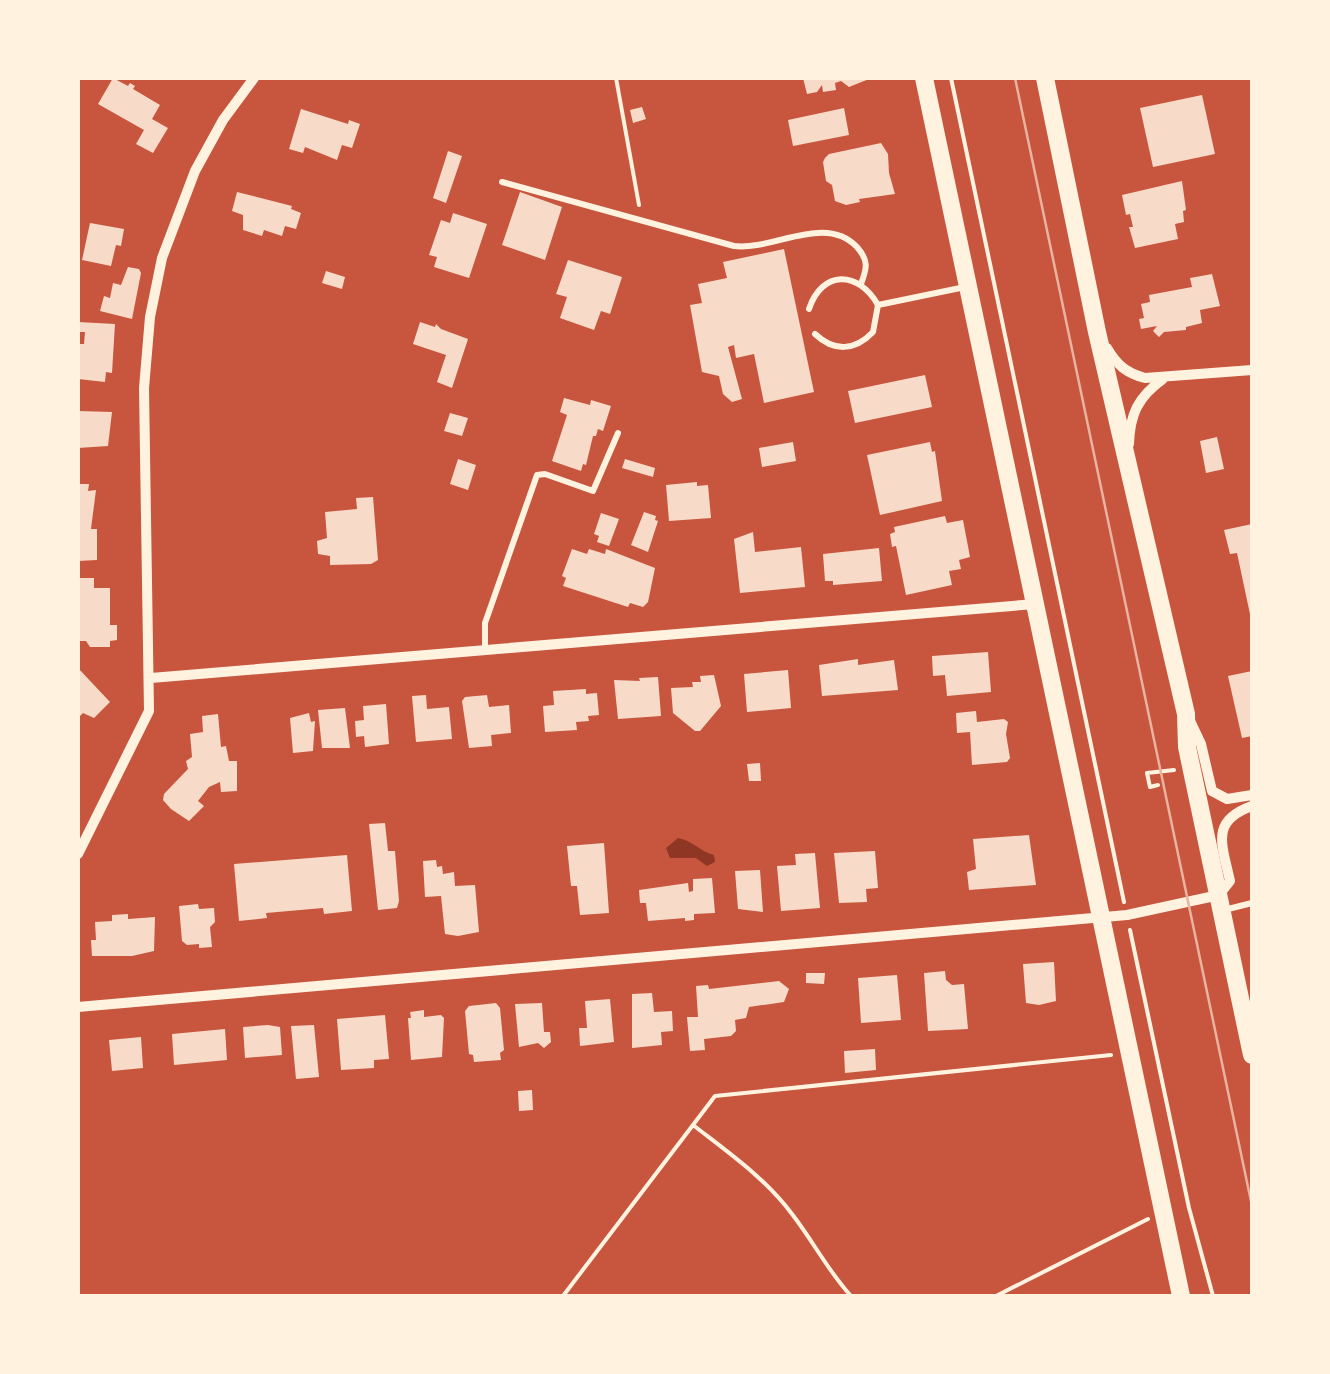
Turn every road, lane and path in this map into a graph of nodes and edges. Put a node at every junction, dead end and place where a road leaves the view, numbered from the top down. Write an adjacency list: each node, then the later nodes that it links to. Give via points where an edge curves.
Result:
1 (254, 78): 20 (street, via 189,184 162,258 150,317 144,388)
2 (616, 78): 7 (path)
3 (924, 78): 9 (main road)
4 (951, 78): 29 (path)
5 (1045, 78): 12 (main road)
6 (502, 182): 7 (lane)
7 (640, 220): 8 (lane, via 753,248 831,232 846,237 866,259)
8 (861, 284): 10 (lane); 11 (lane, via 833,280)
9 (966, 286): 10 (lane); 18 (main road)
10 (878, 304): 13 (lane, via 873,332 853,347 838,348)
11 (808, 309)
12 (1098, 332): 15 (street, via 1128,374); 17 (main road)
13 (815, 334)
14 (1252, 370): 15 (street)
15 (1164, 379): 17 (street, via 1134,409)
16 (618, 433): 19 (lane, via 593,491 536,475 485,622)
17 (1128, 464): 21 (main road)
18 (1035, 604): 19 (street); 30 (main road)
19 (486, 650): 20 (street)
20 (151, 678): 26 (street, via 149,711)
21 (1186, 714): 24 (street, via 1212,791 1226,798); 27 (main road)
22 (1176, 778): 23 (path, via 1174,768 1148,773 1150,787)
23 (1158, 785)
24 (1252, 795)
25 (1252, 806): 27 (street, via 1232,812 1221,839 1230,881)
26 (78, 854)
27 (1221, 903): 28 (lane); 29 (street); 33 (main road)
28 (1252, 904)
29 (1127, 915): 30 (street); 40 (path)
30 (1102, 918): 31 (street); 32 (main road)
31 (78, 1007)
32 (1130, 1053): 34 (path, via 714,1096); 35 (main road)
33 (1252, 1055)
34 (694, 1125): 36 (path); 37 (path, via 763,1180)
35 (1163, 1212): 38 (path); 39 (main road)
36 (563, 1296)
37 (851, 1296)
38 (996, 1296)
39 (1181, 1296)
40 (1212, 1296)

